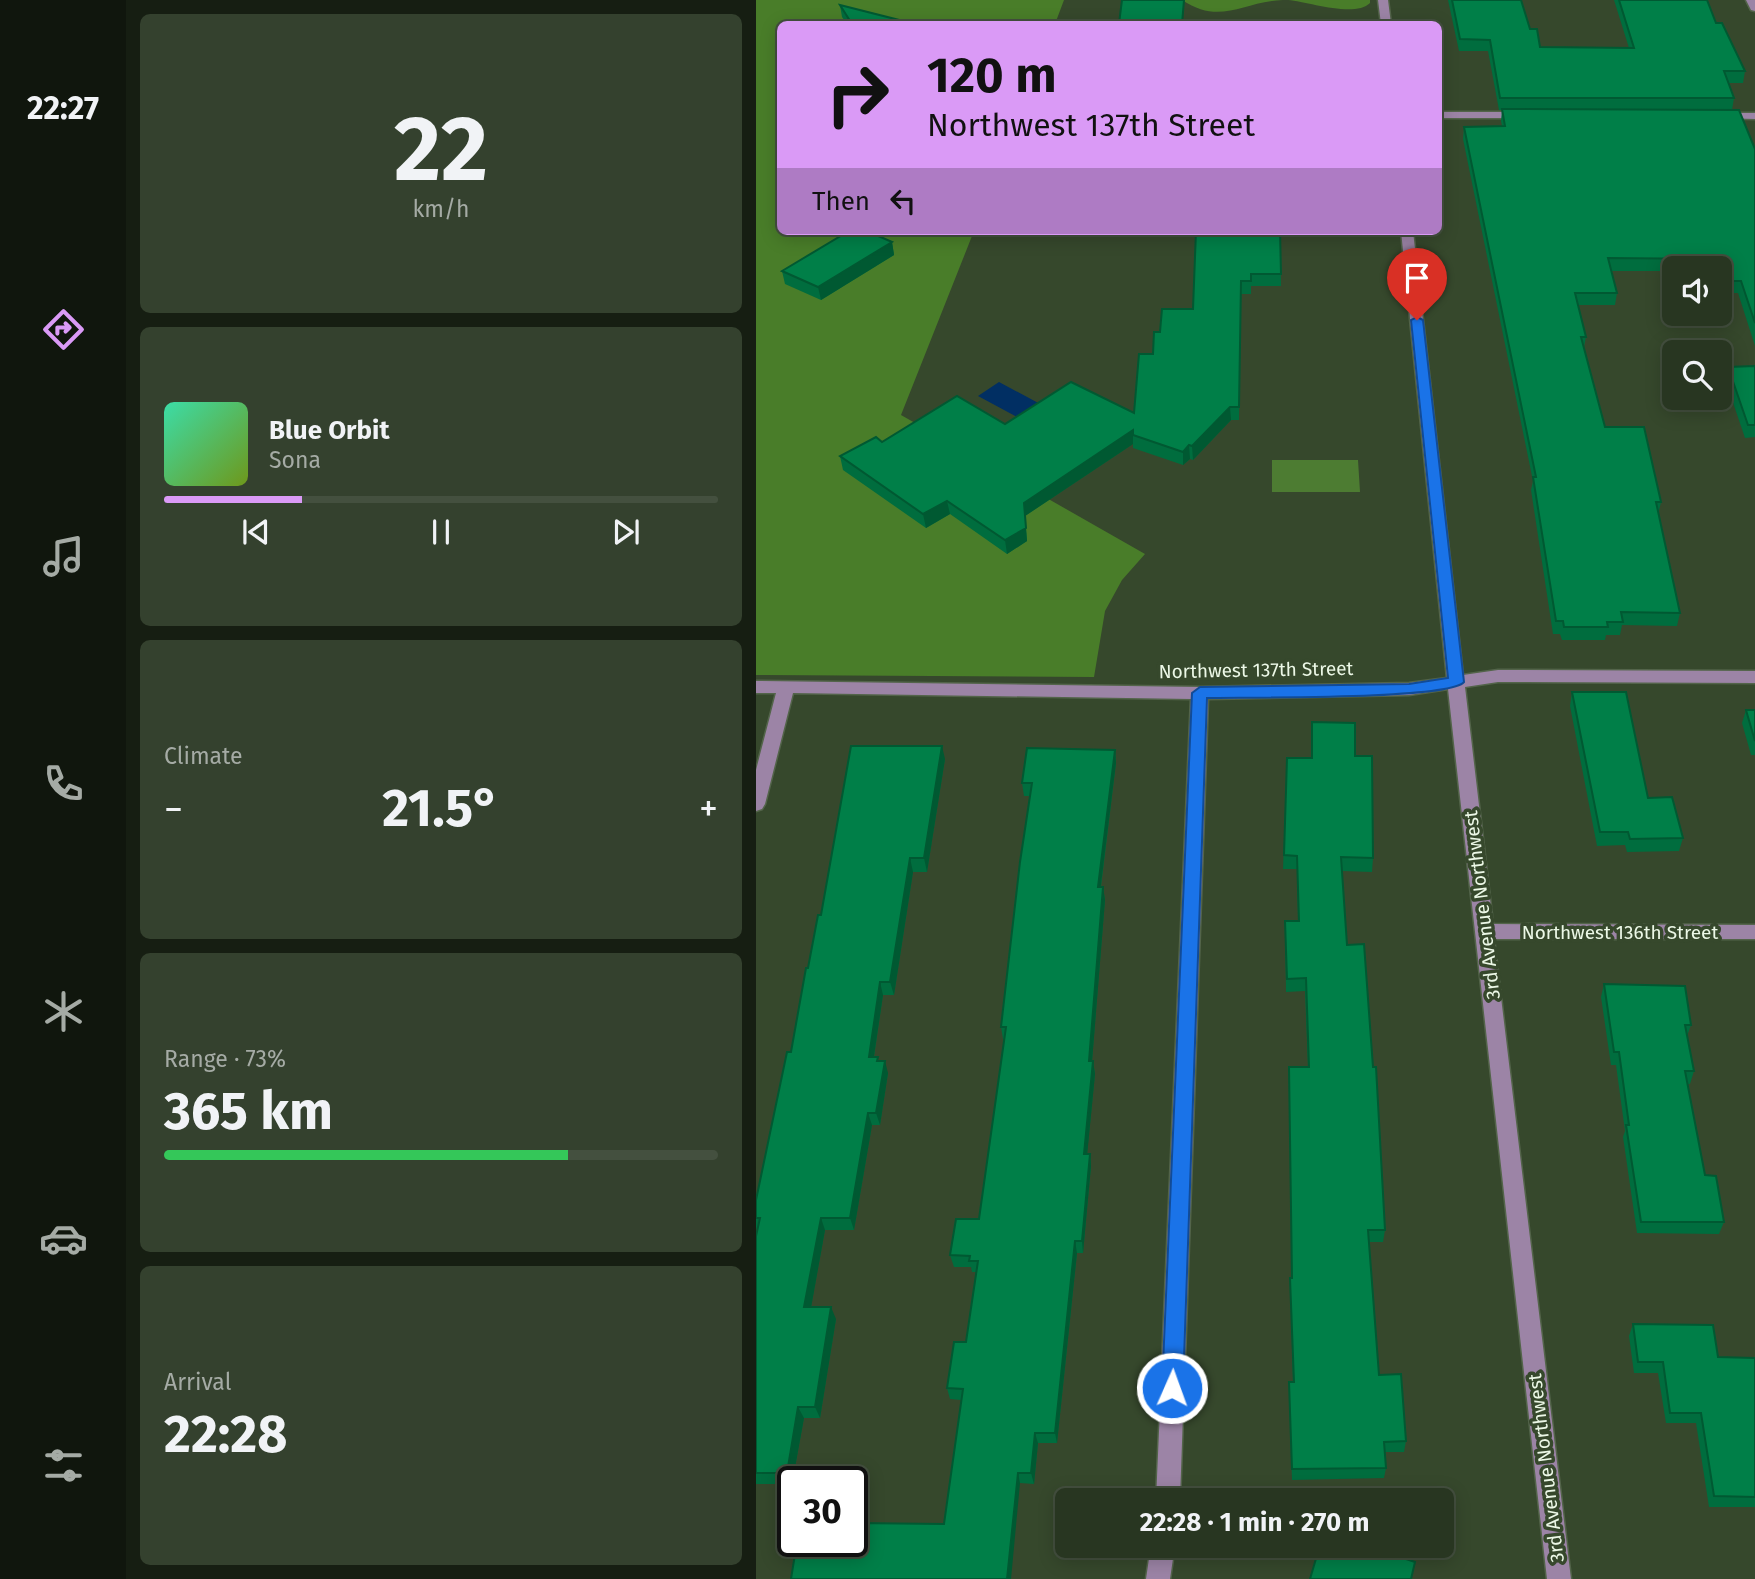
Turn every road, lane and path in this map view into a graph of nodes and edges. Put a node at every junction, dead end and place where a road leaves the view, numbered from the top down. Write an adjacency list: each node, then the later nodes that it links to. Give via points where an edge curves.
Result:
1 (1383, 0): 4 (street)
2 (1751, 0): 3 (street)
3 (1755, 8)
4 (1385, 21)
5 (1442, 115): 6 (street)
6 (1535, 115)
7 (1714, 116): 8 (street)
8 (1755, 116)
9 (1407, 235): 11 (street, 3rd Avenue Northwest)
10 (1755, 677): 11 (street, Northwest 137th Street, via 1498,676)
11 (1456, 682): 14 (street, Northwest 137th Street, via 1409,689); 16 (street, 3rd Avenue Northwest)
12 (756, 687): 13 (street, Northwest 137th Street)
13 (786, 687): 14 (street, Northwest 137th Street); 15 (street)
14 (1200, 693): 18 (street)
15 (756, 804)
16 (1485, 931): 17 (street, Northwest 136th Street); 21 (street, 3rd Avenue Northwest)
17 (1755, 932)
18 (1168, 1488)
19 (1161, 1558): 20 (street)
20 (1158, 1579)
21 (1559, 1579)

